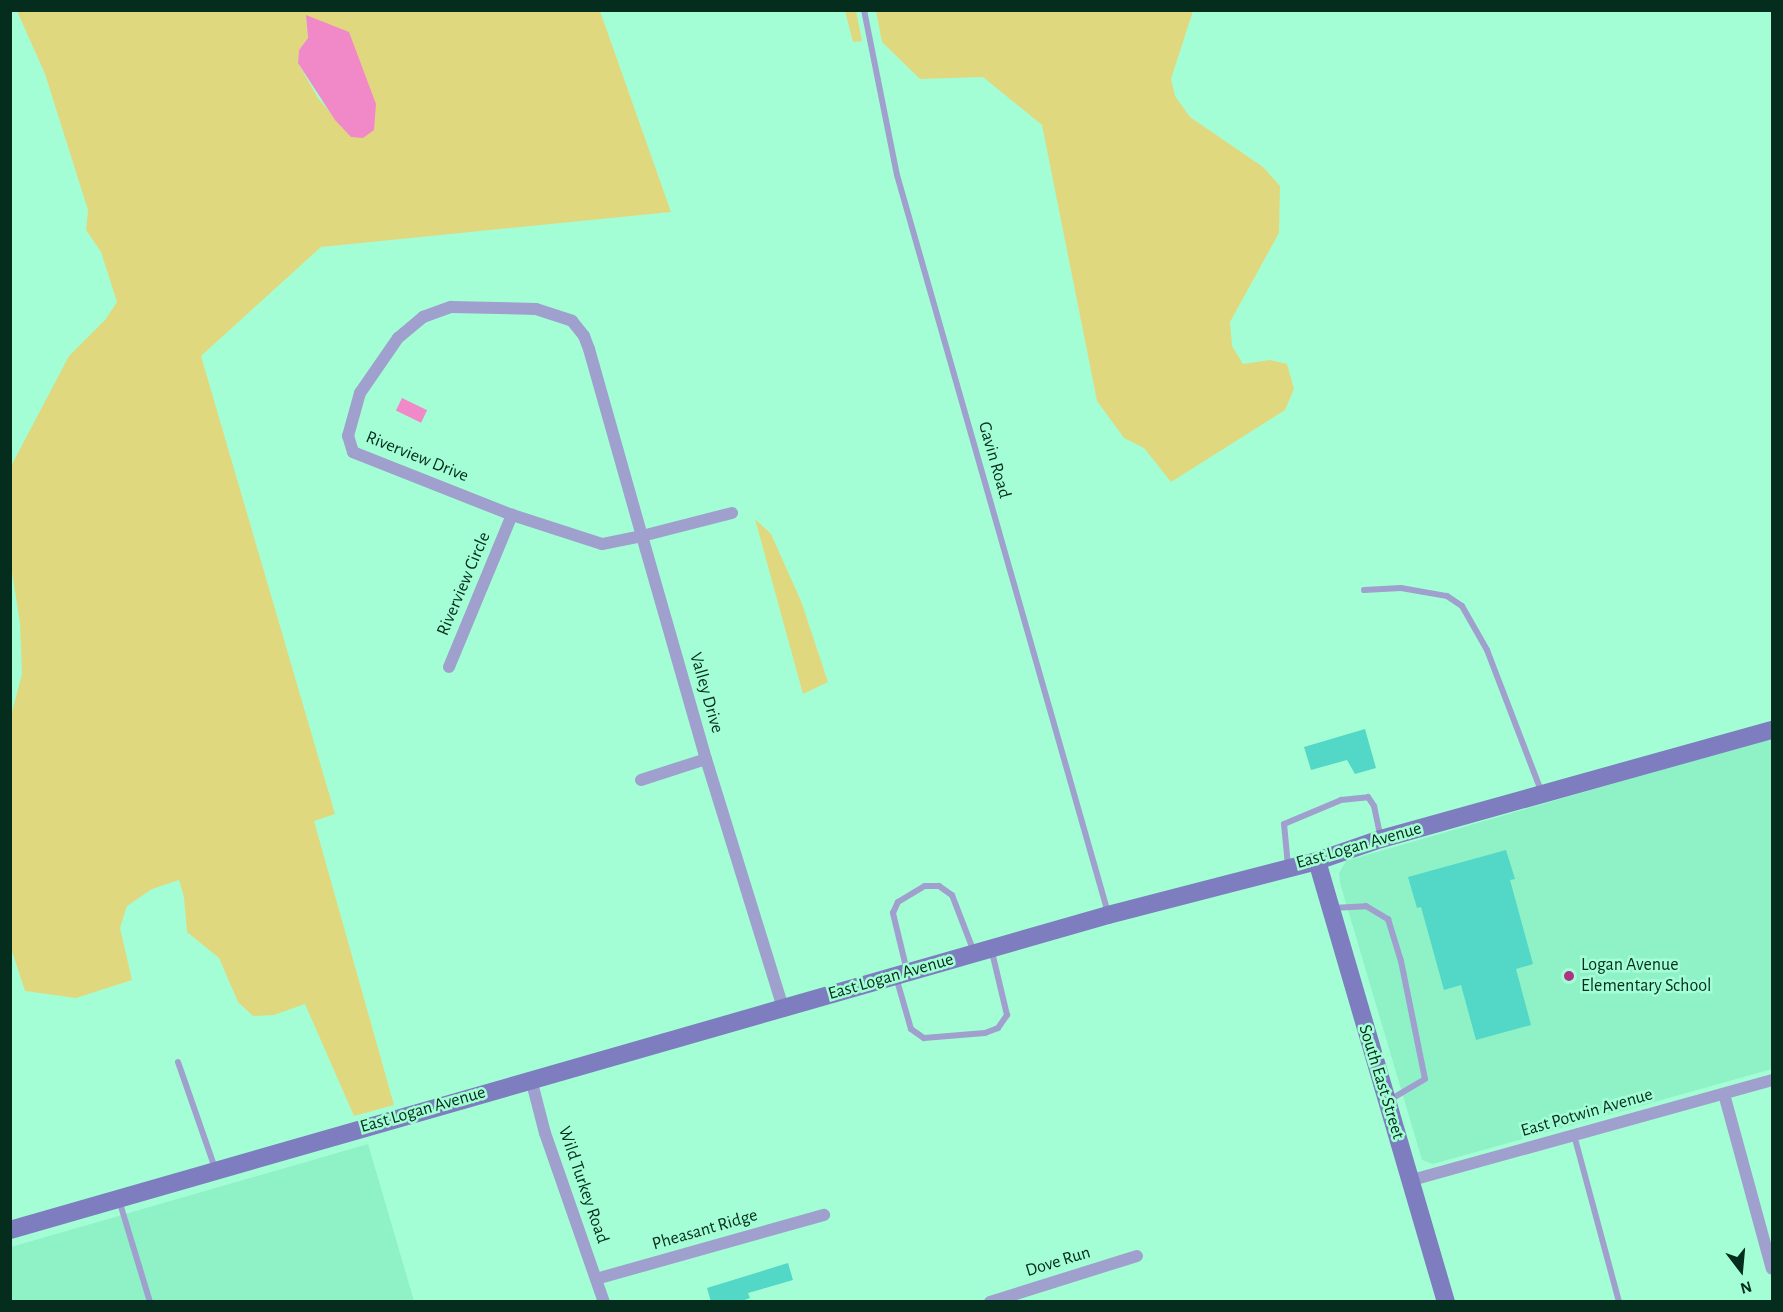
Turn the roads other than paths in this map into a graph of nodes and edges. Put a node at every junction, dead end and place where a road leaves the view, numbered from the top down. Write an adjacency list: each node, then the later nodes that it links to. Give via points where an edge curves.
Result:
1 (864, 10): 16 (lane, Gavin Road, via 897,175)
2 (600, 386): 4 (street, Riverview Drive, via 584,336 572,321 528,308 451,308 423,317 398,338 379,365 357,404 348,436 353,452); 5 (street, Valley Drive)
3 (732, 513): 5 (street, Riverview Drive)
4 (512, 515): 5 (street, Riverview Drive, via 602,544); 7 (street, Riverview Circle)
5 (642, 536): 9 (street, Valley Drive)
6 (1364, 590): 11 (lane, via 1401,588 1448,596 1462,606 1487,650)
7 (449, 667)
8 (1773, 730): 11 (street, East Logan Avenue)
9 (706, 759): 10 (street); 19 (street, Valley Drive)
10 (641, 780)
11 (1542, 794): 12 (street, East Logan Avenue)
12 (1381, 840): 13 (street, East Logan Avenue); 14 (lane, via 1374,806 1368,797 1341,800 1284,824)
13 (1317, 861): 14 (street, East Logan Avenue); 15 (street, South East Street)
14 (1288, 867): 16 (street, East Logan Avenue)
15 (1331, 909): 24 (street, South East Street); 24 (lane, via 1366,906 1388,920 1401,961 1425,1079)
16 (1108, 915): 17 (street, East Logan Avenue)
17 (983, 950): 18 (street, East Logan Avenue); 18 (lane, via 952,895 939,886 925,886 898,902 893,913); 18 (lane, via 1007,1015 998,1028 985,1033 924,1038 910,1029)
18 (901, 974): 19 (street, East Logan Avenue)
19 (783, 1007): 21 (street, East Logan Avenue)
20 (178, 1062): 26 (lane)
21 (531, 1079): 26 (street, East Logan Avenue); 33 (street, Wild Turkey Road, via 545,1133)
22 (1773, 1080): 23 (street, East Potwin Avenue)
23 (1724, 1094): 25 (street, East Potwin Avenue); 32 (street)
24 (1385, 1103): 27 (street, South East Street)
25 (1574, 1135): 27 (street, East Potwin Avenue); 38 (lane)
26 (216, 1172): 28 (street, East Logan Avenue)
27 (1412, 1180): 37 (street, South East Street)
28 (119, 1199): 30 (street, East Logan Avenue); 34 (lane)
29 (824, 1215): 33 (street, Pheasant Ridge)
30 (10, 1230)
31 (1137, 1256): 36 (street, Dove Run)
32 (1773, 1269)
33 (596, 1279): 35 (street, Wild Turkey Road)
34 (150, 1302)
35 (604, 1302)
36 (990, 1302)
37 (1446, 1302)
38 (1620, 1302)

